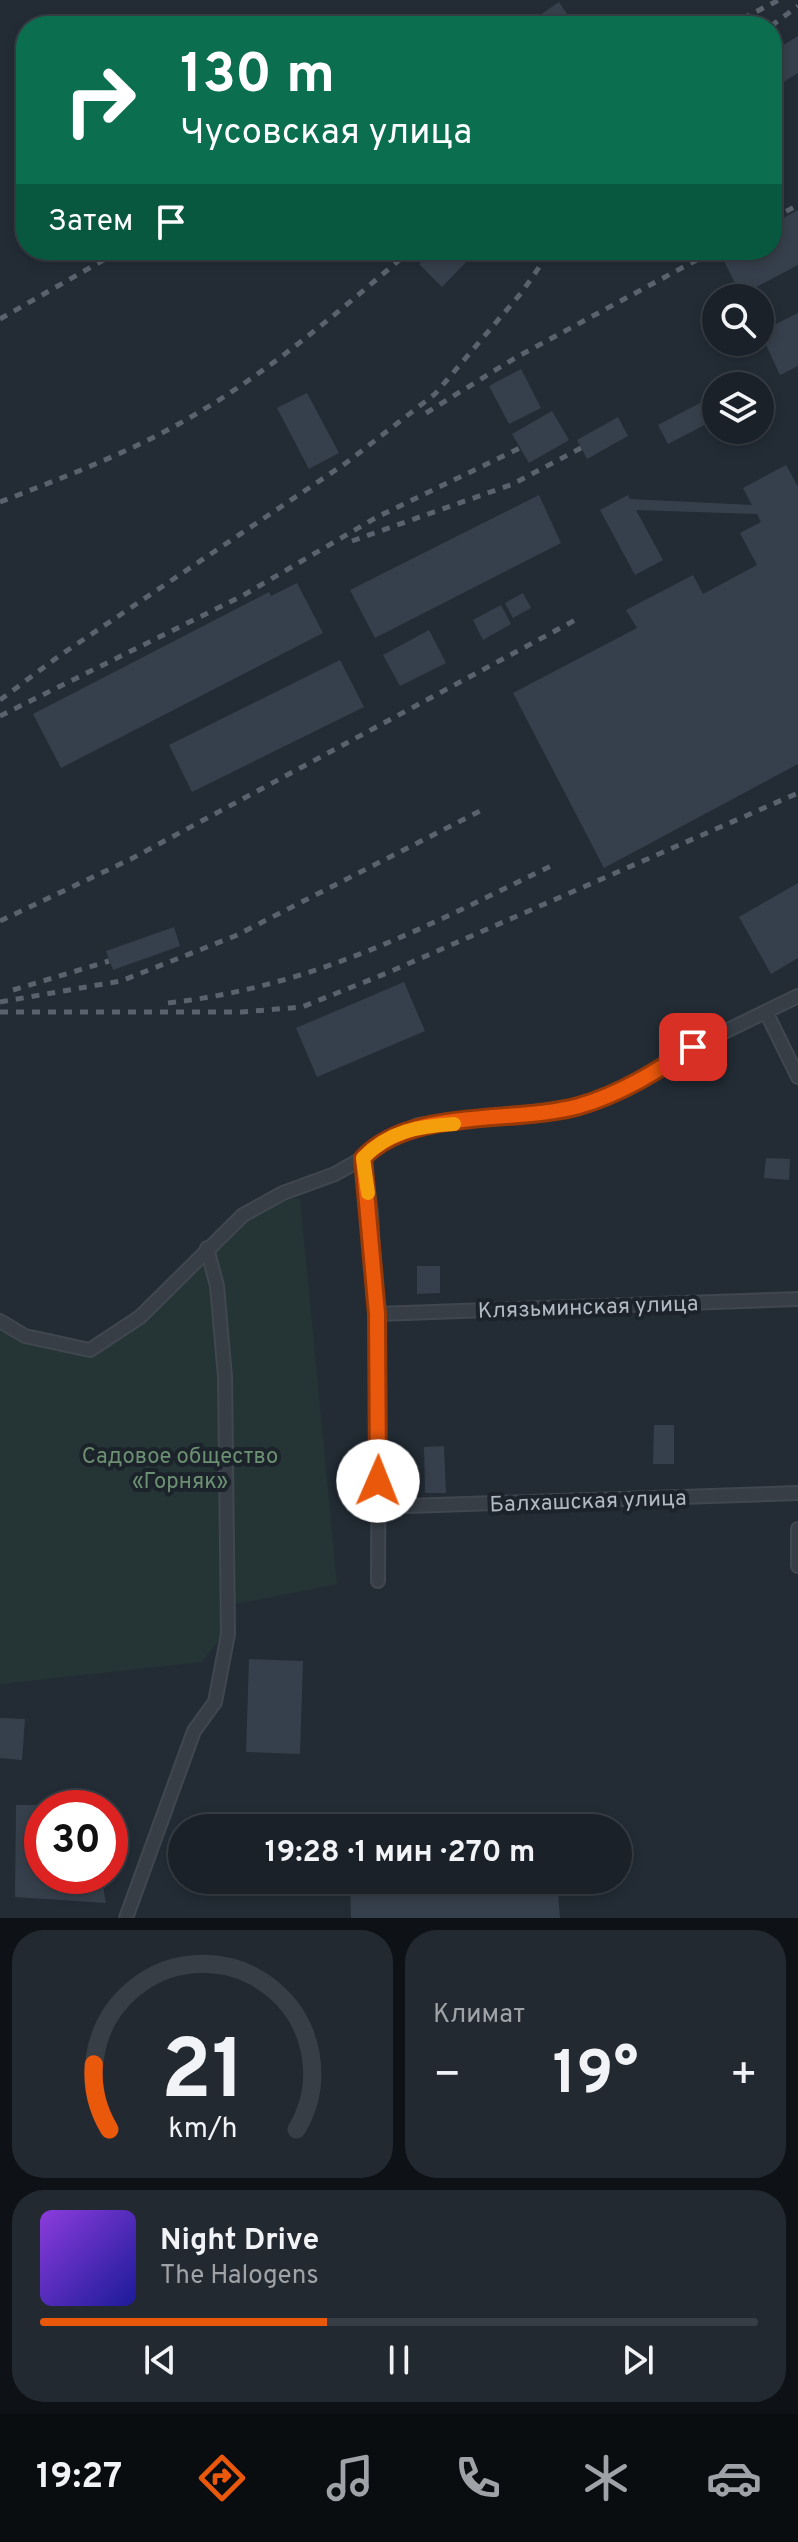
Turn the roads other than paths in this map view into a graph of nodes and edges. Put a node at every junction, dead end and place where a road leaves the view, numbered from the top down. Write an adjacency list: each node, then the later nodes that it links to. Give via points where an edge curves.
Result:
1 (798, 996): 2 (street)
2 (767, 1014): 3 (street); 4 (street, via 693,1047 643,1080 578,1107 418,1125)
3 (798, 1077)
4 (363, 1158): 5 (street, via 261,1202); 7 (street)
5 (207, 1248): 8 (street, via 140,1317 90,1350 25,1336); 14 (street, via 217,1286 225,1377 228,1634 215,1702 194,1731)
6 (798, 1299): 7 (street, Клязьминская улица)
7 (377, 1314): 10 (street)
8 (0, 1321)
9 (798, 1493): 10 (street, Балхашская улица)
10 (377, 1507): 13 (street)
11 (798, 1529): 12 (street)
12 (798, 1566)
13 (378, 1581)
14 (126, 1918)

